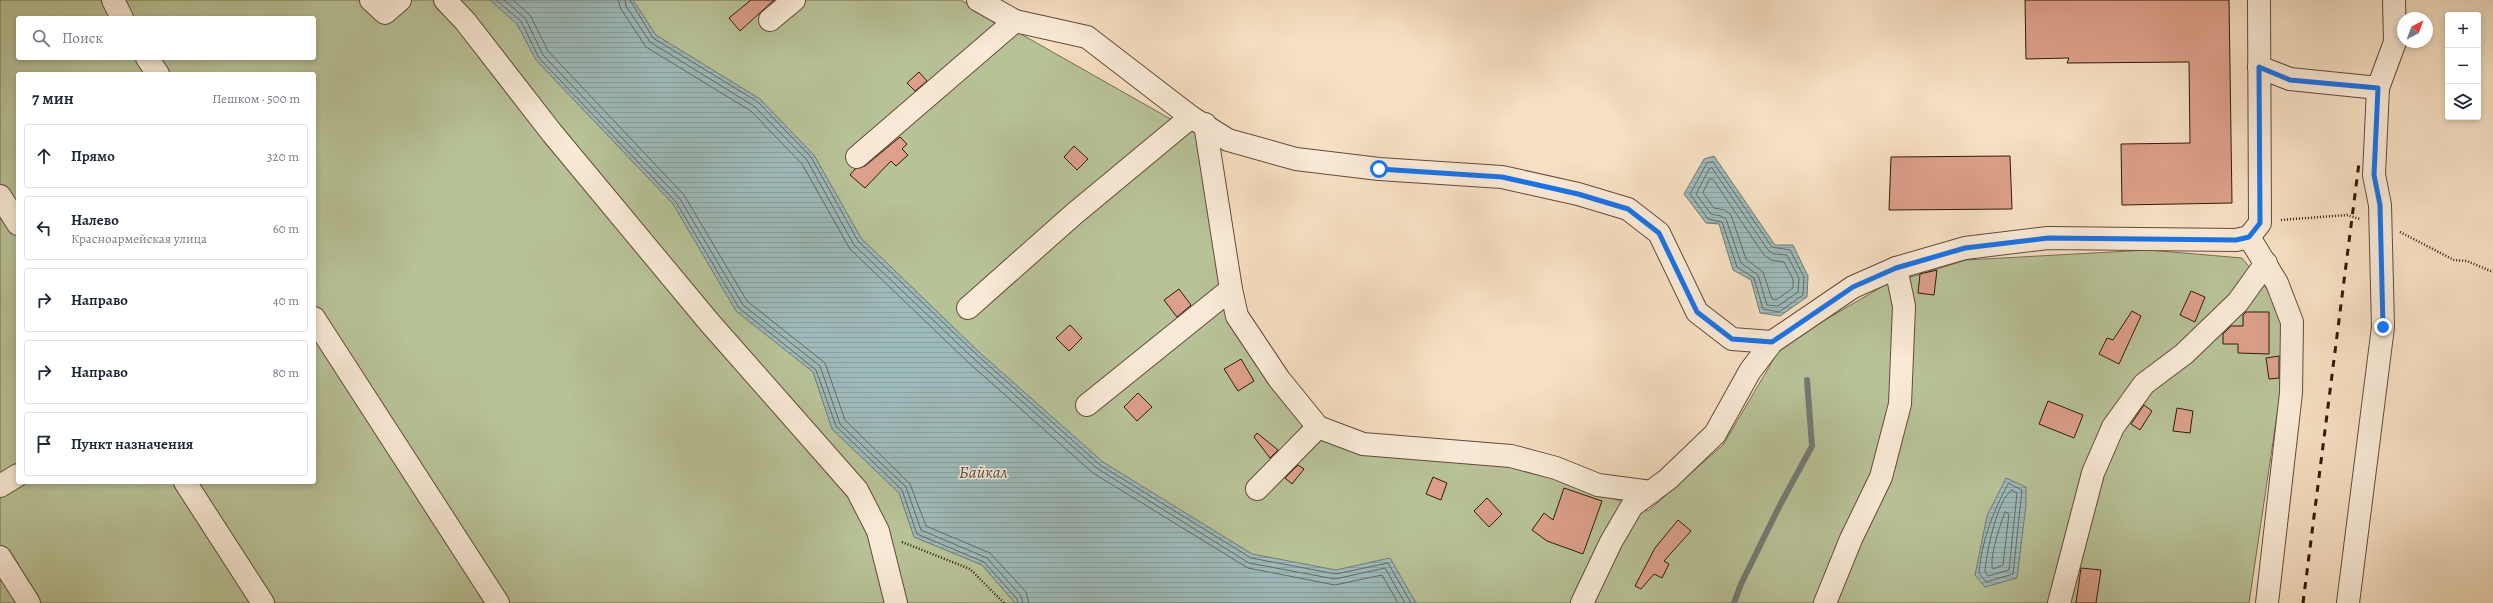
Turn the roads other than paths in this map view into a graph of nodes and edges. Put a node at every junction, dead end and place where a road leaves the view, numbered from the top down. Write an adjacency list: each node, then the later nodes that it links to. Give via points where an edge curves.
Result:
1 (113, 0): 9 (street)
2 (371, 0): 3 (street, via 385,13)
3 (400, 0)
4 (445, 0): 38 (street, via 465,20 552,133 709,322 857,490 878,531)
5 (794, 0): 10 (street)
6 (978, 0): 11 (street)
7 (2259, 0): 13 (street)
8 (2394, 0): 15 (street, via 2395,42)
9 (121, 16)
10 (770, 20)
11 (1015, 21): 16 (street, via 1088,37); 17 (street)
12 (148, 60): 14 (street)
13 (2259, 67): 15 (street, via 2290,80); 20 (street)
14 (157, 72)
15 (2378, 88): 43 (street, via 2374,175 2380,205 2383,327)
16 (1198, 120): 23 (street); 24 (street, via 1074,214); 26 (street, via 1228,140 1296,159 1379,169 1502,177 1578,194 1628,209 1659,233 1697,312 1732,339)
17 (857, 157)
18 (0, 196): 19 (street)
19 (16, 221)
20 (2255, 230): 21 (street); 22 (street, via 2236,240 2048,238 1965,248)
21 (2266, 263): 41 (street, via 2238,302 2184,354 2144,384 2113,427 2093,473); 42 (street, via 2277,283 2292,322 2291,392)
22 (1896, 268): 26 (street, via 1853,287); 40 (street, via 1904,306 1900,404 1881,477 1851,539)
23 (1231, 289): 27 (street); 28 (street, via 1237,316 1279,379)
24 (968, 308)
25 (316, 321): 37 (street)
26 (1772, 342): 33 (street, via 1750,371 1715,434)
27 (1087, 405)
28 (1318, 427): 32 (street); 33 (street, via 1363,444 1511,456 1556,468 1598,485)
29 (16, 476): 31 (street)
30 (187, 484): 36 (street)
31 (0, 486)
32 (1257, 489)
33 (1651, 492): 39 (street, via 1632,506 1611,542)
34 (0, 557): 35 (street)
35 (29, 603)
36 (263, 603)
37 (498, 603)
38 (896, 603)
39 (1582, 603)
40 (1825, 603)
41 (2059, 603)
42 (2267, 603)
43 (2348, 603)

